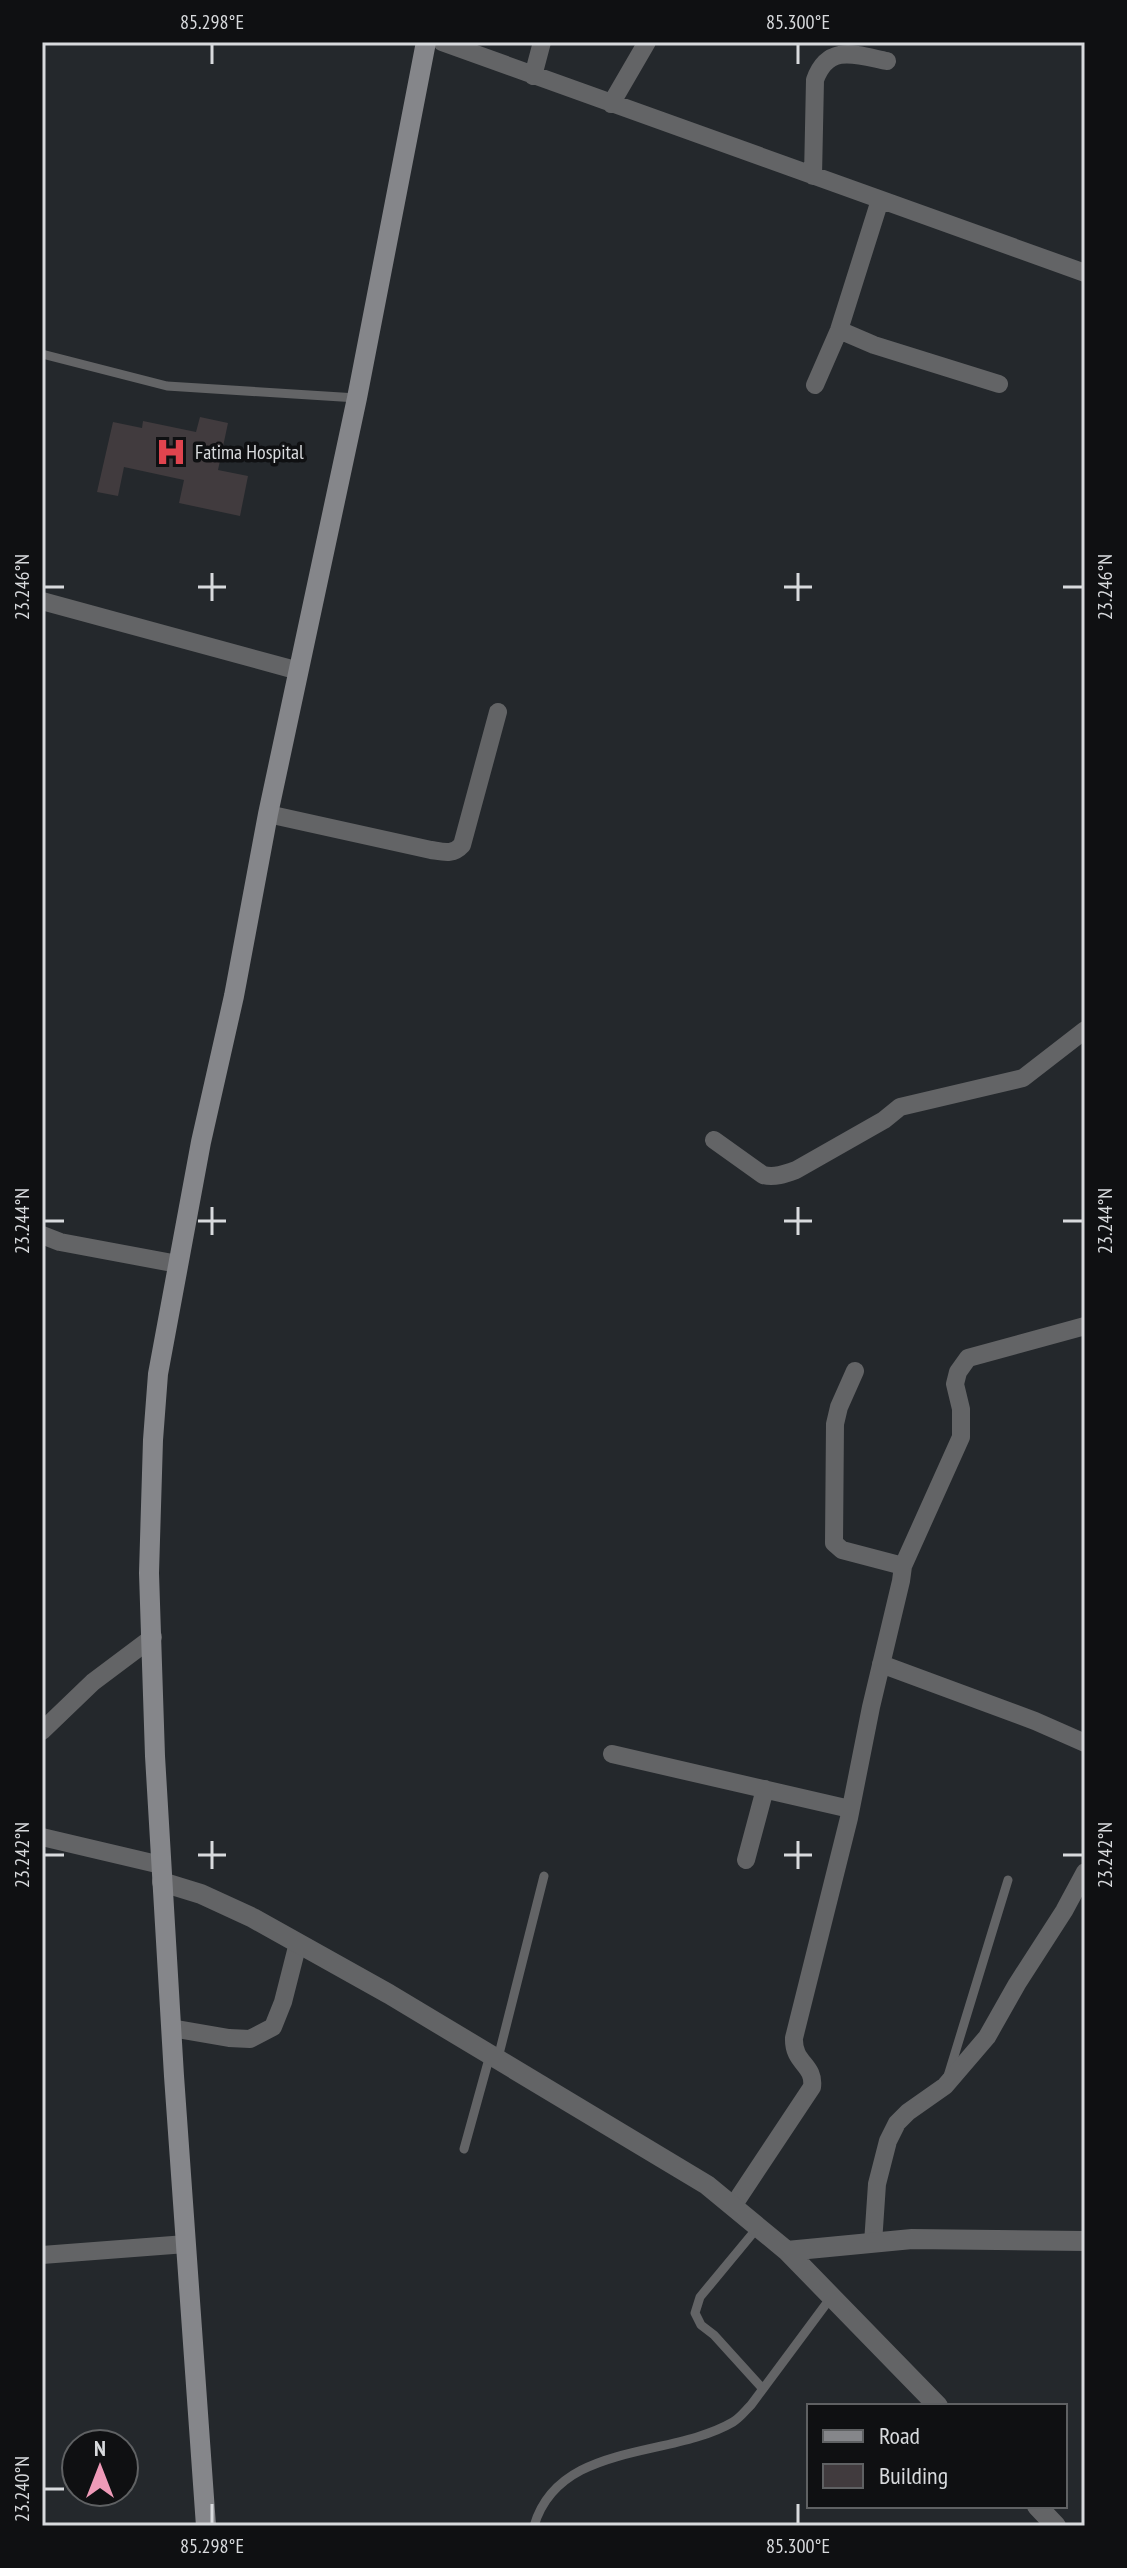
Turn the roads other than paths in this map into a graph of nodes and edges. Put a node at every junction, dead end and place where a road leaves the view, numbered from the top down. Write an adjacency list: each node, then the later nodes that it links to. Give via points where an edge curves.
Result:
1 (426, 42): 15 (main road)
2 (442, 42): 6 (street)
3 (542, 42): 6 (street)
4 (647, 42): 7 (street)
5 (887, 61): 8 (street, via 848,53 819,69)
6 (533, 76): 7 (street)
7 (611, 104): 8 (street)
8 (813, 176): 9 (street)
9 (880, 200): 10 (street); 11 (street)
10 (1085, 273)
11 (839, 330): 13 (street); 14 (street)
12 (42, 354): 15 (lane, via 167,386)
13 (999, 384)
14 (815, 385)
15 (357, 398): 17 (main road)
16 (42, 601): 17 (street)
17 (299, 671): 19 (main road)
18 (498, 712): 19 (street, via 457,851 431,850)
19 (268, 814): 23 (main road)
20 (1085, 1030): 21 (street, via 1023,1078 900,1107 783,1174 763,1175)
21 (714, 1140)
22 (42, 1235): 23 (street)
23 (178, 1264): 27 (main road, via 158,1374 153,1440)
24 (1085, 1326): 26 (street, via 962,1363 955,1384 961,1437)
25 (855, 1371): 26 (street, via 835,1424 834,1543 842,1550)
26 (903, 1566): 28 (street)
27 (153, 1637): 29 (street, via 93,1682); 37 (main road)
28 (881, 1664): 30 (street); 33 (street)
29 (42, 1731)
30 (1085, 1743)
31 (612, 1754): 32 (street)
32 (765, 1789): 33 (street); 35 (street)
33 (850, 1809): 45 (street, via 794,2038 798,2059 811,2072 812,2087)
34 (42, 1837): 37 (street)
35 (746, 1860)
36 (1085, 1872): 43 (street, via 987,2037)
37 (161, 1874): 40 (street); 41 (main road)
38 (544, 1876): 42 (lane, via 505,2037)
39 (1008, 1880): 43 (lane)
40 (298, 1943): 41 (street, via 273,2027 250,2039); 42 (street)
41 (171, 2028): 49 (main road)
42 (494, 2057): 44 (lane); 45 (street, via 707,2185)
43 (945, 2086): 48 (street, via 908,2112 888,2141 877,2184)
44 (464, 2149)
45 (733, 2206): 46 (street)
46 (758, 2227): 50 (street); 53 (lane, via 700,2297 695,2313)
47 (1085, 2241): 48 (street)
48 (873, 2243): 50 (street)
49 (186, 2244): 51 (street); 56 (main road)
50 (787, 2251): 52 (street)
51 (42, 2255)
52 (832, 2296): 53 (lane); 54 (street)
53 (763, 2389): 57 (lane, via 736,2421 710,2434 606,2459 574,2474 556,2488)
54 (936, 2404)
55 (1039, 2508): 58 (street)
56 (206, 2526)
57 (534, 2526)
58 (1056, 2526)

